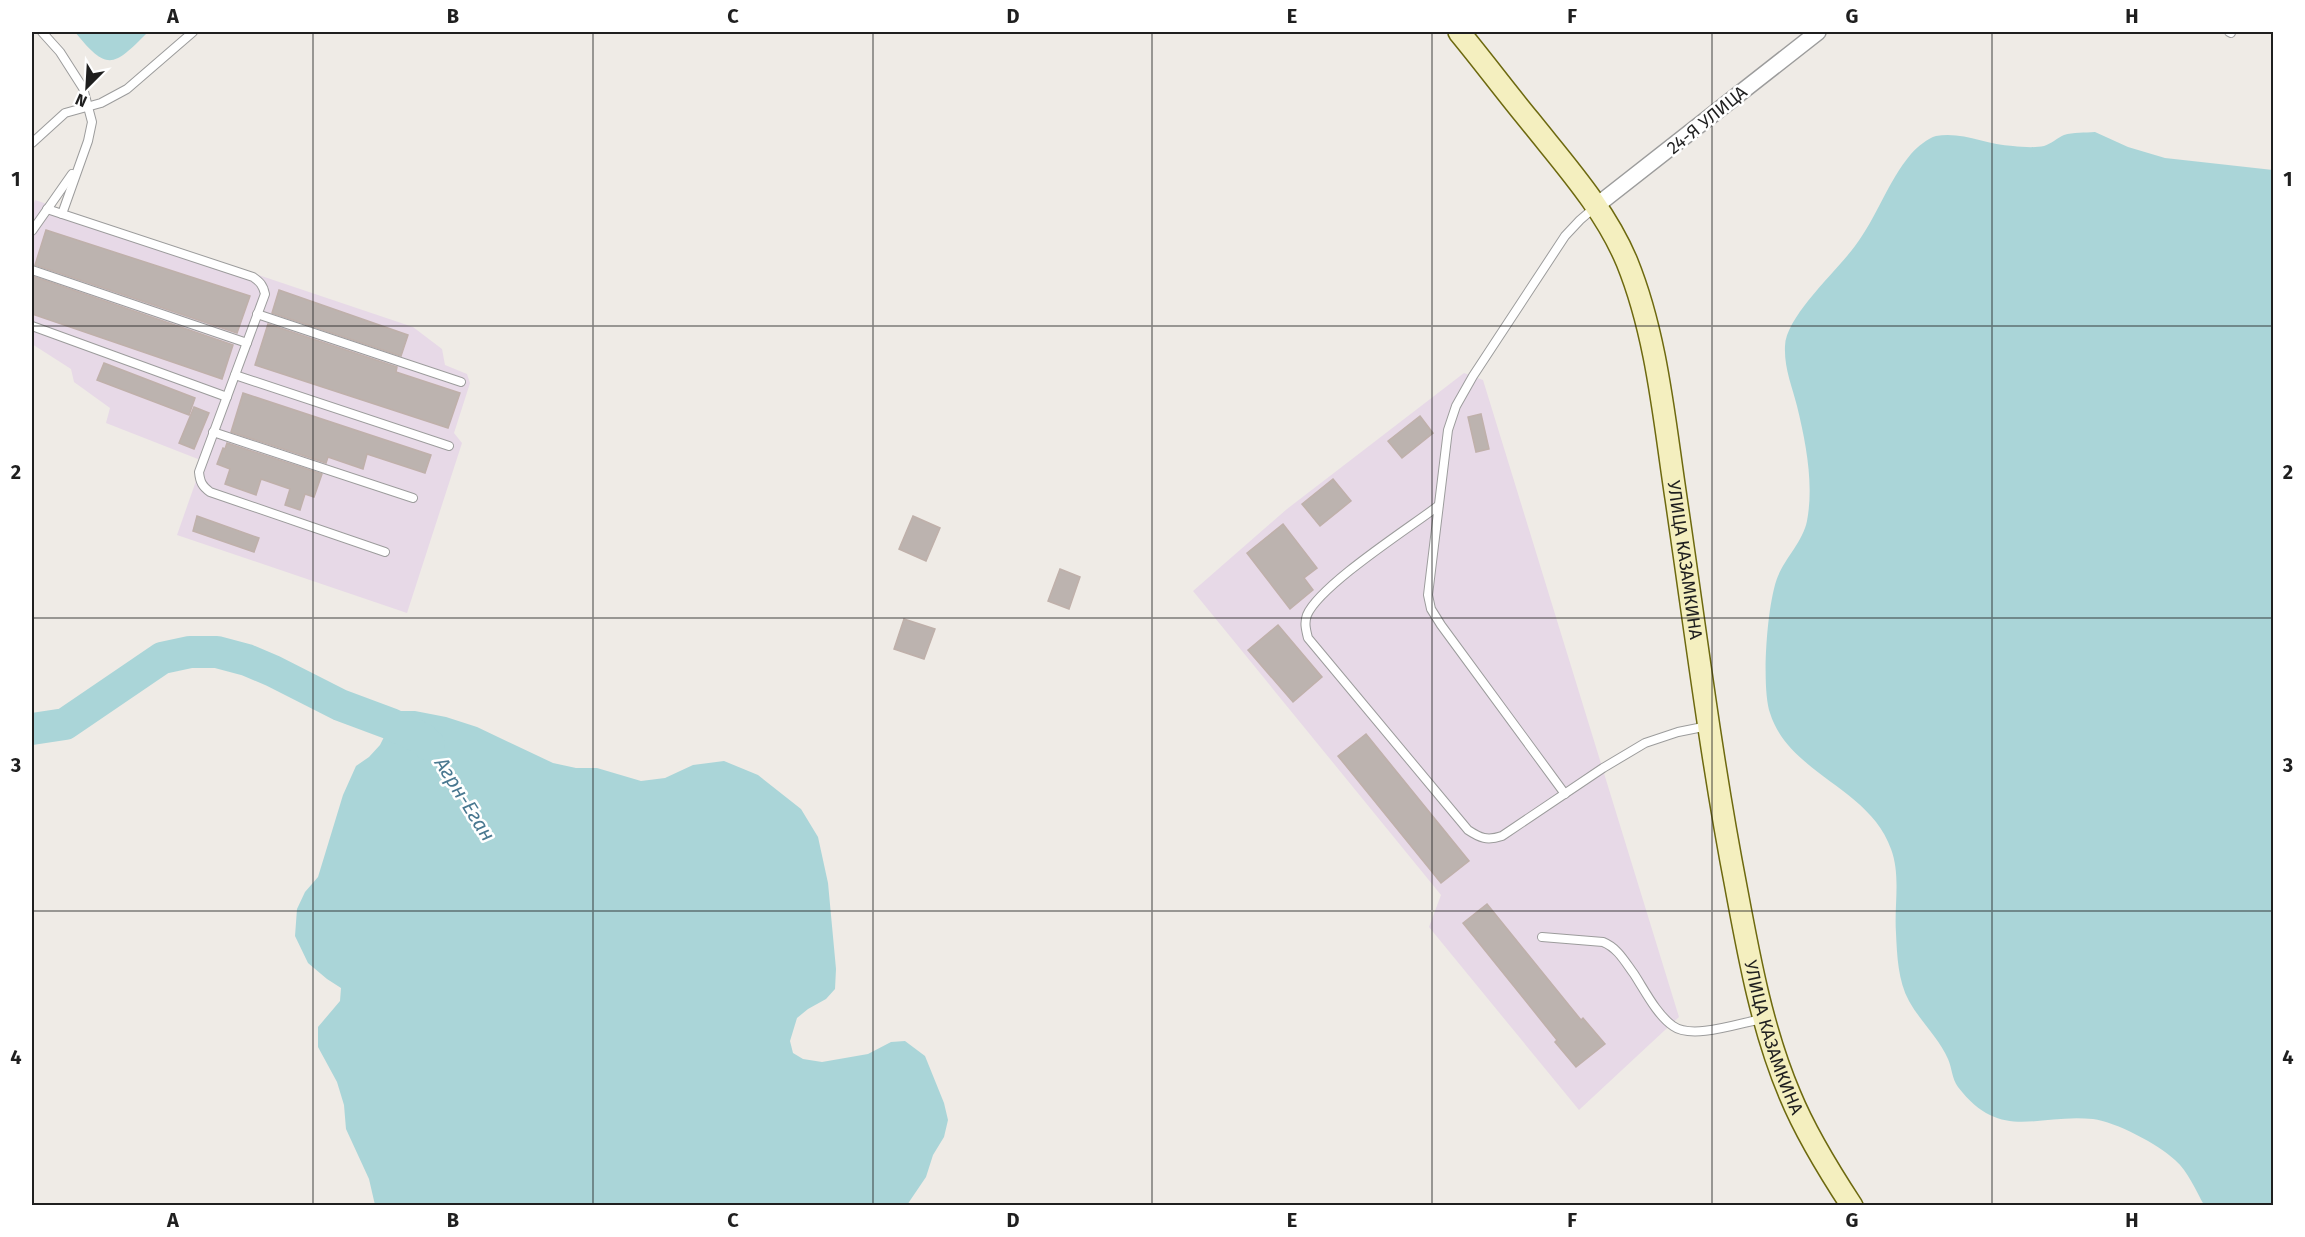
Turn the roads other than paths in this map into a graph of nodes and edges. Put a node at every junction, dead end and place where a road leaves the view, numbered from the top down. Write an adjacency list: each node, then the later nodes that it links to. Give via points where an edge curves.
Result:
1 (42, 32): 5 (lane, via 72,68)
2 (192, 32): 5 (lane, via 127,89)
3 (1459, 32): 8 (main road, УЛИЦА КАЗАМКИНА)
4 (1818, 32): 8 (street, 24-Я УЛИЦА)
5 (89, 107): 6 (lane, via 65,112); 7 (lane, via 92,122)
6 (32, 142)
7 (78, 166): 9 (lane); 10 (lane)
8 (1596, 206): 22 (lane, via 1565,237 1456,406 1448,430); 24 (main road, УЛИЦА КАЗАМКИНА, via 1626,261 1649,338)
9 (47, 209): 10 (lane); 11 (lane)
10 (62, 214): 13 (lane, via 253,277 264,286 265,294)
11 (32, 231)
12 (32, 270): 15 (lane)
13 (257, 315): 15 (lane); 17 (lane)
14 (32, 326): 18 (lane)
15 (247, 343): 16 (lane)
16 (235, 375): 18 (lane); 20 (lane)
17 (461, 382)
18 (226, 397): 19 (lane)
19 (213, 432): 21 (lane); 23 (lane, via 199,472 210,492)
20 (449, 446)
21 (413, 498)
22 (1438, 506): 25 (lane, via 1429,580 1431,609); 25 (lane, via 1342,577 1317,601 1306,618 1308,638 1467,830 1479,838 1491,840 1502,836)
23 (385, 552)
24 (1709, 726): 25 (lane, via 1645,743); 27 (main road, УЛИЦА КАЗАМКИНА, via 1732,868)
25 (1565, 794)
26 (1542, 937): 27 (lane, via 1611,945 1662,1015 1680,1030 1698,1032)
27 (1764, 1018): 28 (main road, УЛИЦА КАЗАМКИНА, via 1790,1097)
28 (1852, 1206)

